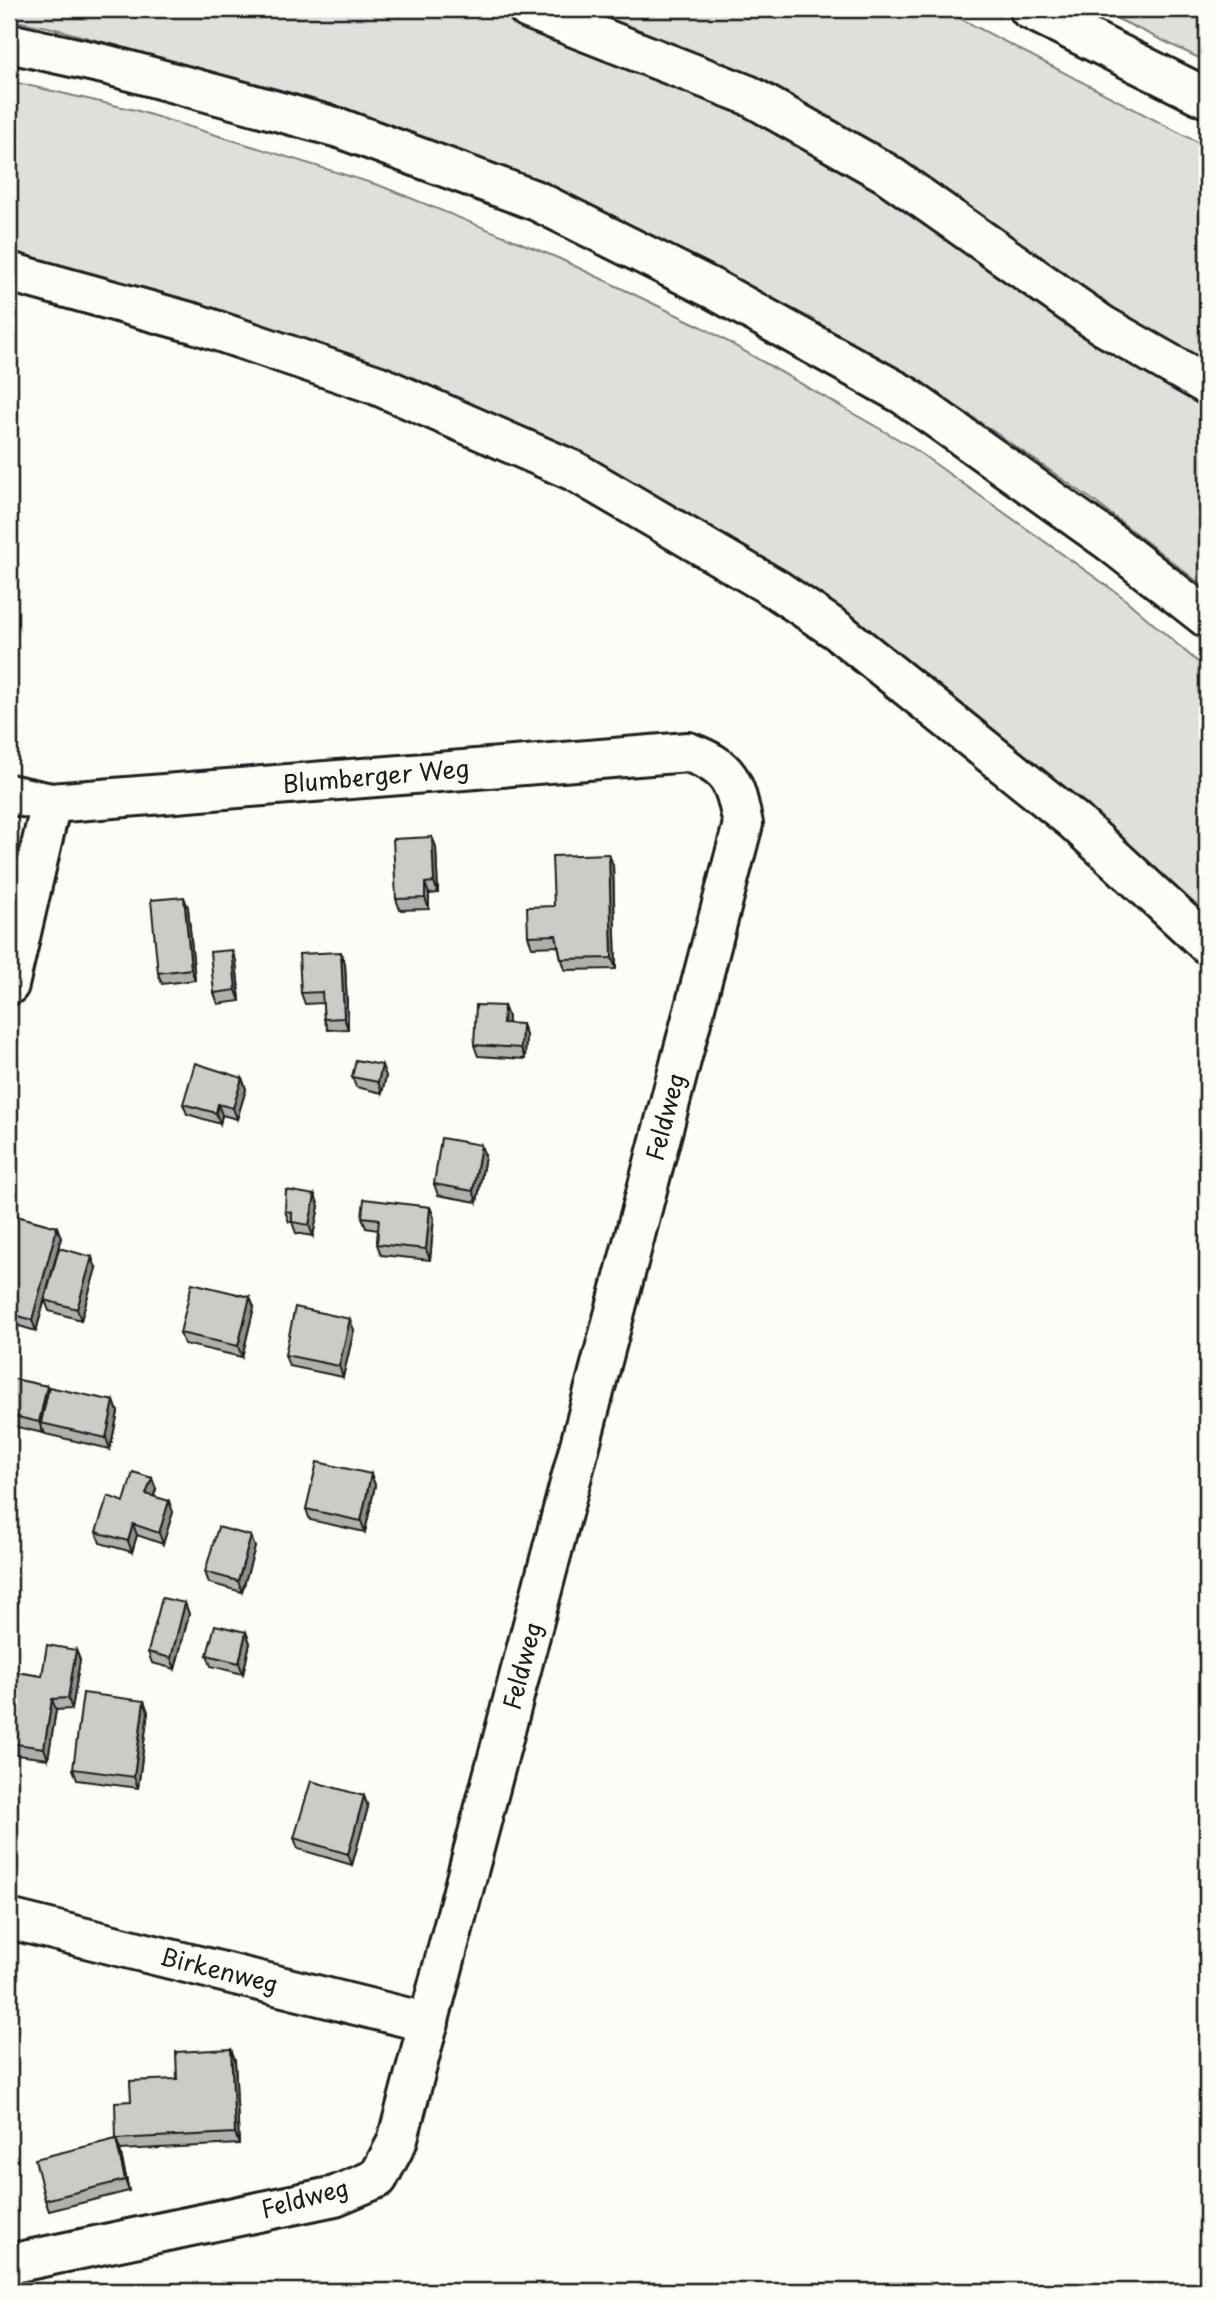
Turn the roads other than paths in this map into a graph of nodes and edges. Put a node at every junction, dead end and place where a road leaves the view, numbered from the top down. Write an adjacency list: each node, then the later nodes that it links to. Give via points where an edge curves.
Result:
1 (528, 9): 6 (main road, via 748,95 886,173 1102,326)
2 (1029, 9): 4 (main road)
3 (9, 43): 7 (main road, via 339,128 537,201 713,289 904,395 1109,541)
4 (1207, 98)
5 (9, 272): 8 (main road, via 197,324 377,385 574,471 776,589)
6 (1207, 385)
7 (1207, 618)
8 (838, 631): 9 (main road); 13 (main road, via 1074,821)
9 (850, 676)
10 (734, 782): 12 (main road, Blumberger Weg, via 709,760 688,752); 16 (main road, Feldweg, via 743,824)
11 (9, 794): 12 (main road, Blumberger Weg)
12 (51, 803): 14 (main road)
13 (1207, 944)
14 (9, 985)
15 (9, 1919): 16 (main road, Birkenweg)
16 (429, 2023): 17 (main road, Feldweg, via 397,2142 378,2178 335,2196)
17 (9, 2264)

